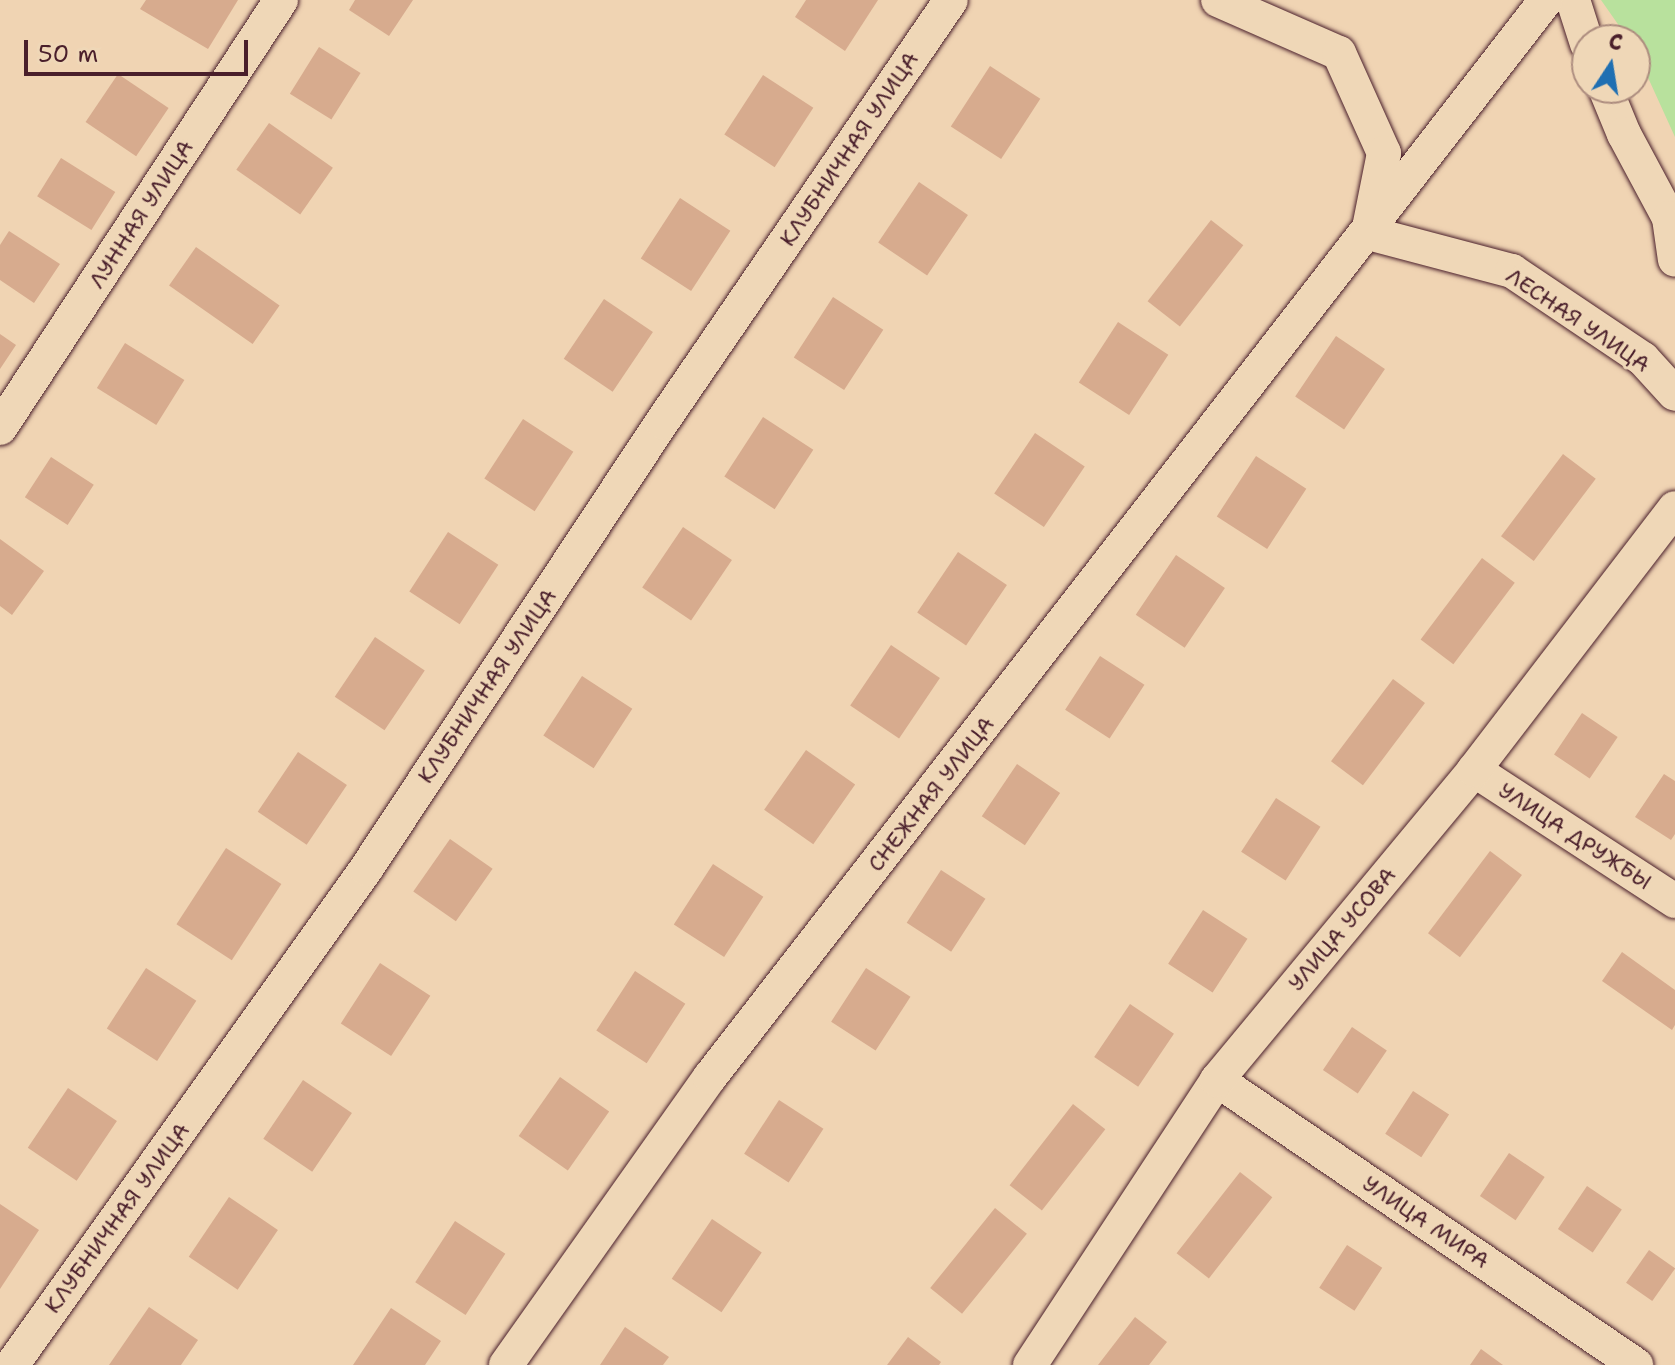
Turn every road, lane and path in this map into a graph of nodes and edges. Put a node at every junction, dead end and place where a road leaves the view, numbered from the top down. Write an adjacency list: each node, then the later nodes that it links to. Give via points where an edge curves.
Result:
1 (281, 0): 11 (street, ЛУННАЯ УЛИЦА)
2 (951, 0): 16 (street, КЛУБНИЧНАЯ УЛИЦА, via 662,422 366,869)
3 (1218, 0): 8 (street, via 1339,53 1384,153)
4 (1546, 0): 8 (street, СНЕЖНАЯ УЛИЦА)
5 (1573, 0): 6 (street)
6 (1581, 24)
7 (1612, 104): 9 (street, via 1669,218)
8 (1368, 233): 10 (street, ЛЕСНАЯ УЛИЦА, via 1512,271 1643,359); 17 (street, СНЕЖНАЯ УЛИЦА, via 710,1077)
9 (1675, 260)
10 (1675, 394)
11 (0, 428)
12 (1675, 508): 13 (street, УЛИЦА УСОВА)
13 (1474, 770): 14 (street, УЛИЦА ДРУЖБЫ); 15 (street, УЛИЦА УСОВА)
14 (1675, 901)
15 (1217, 1080): 18 (street, УЛИЦА УСОВА); 19 (street, УЛИЦА МИРА)
16 (12, 1365)
17 (506, 1365)
18 (1030, 1365)
19 (1636, 1365)

